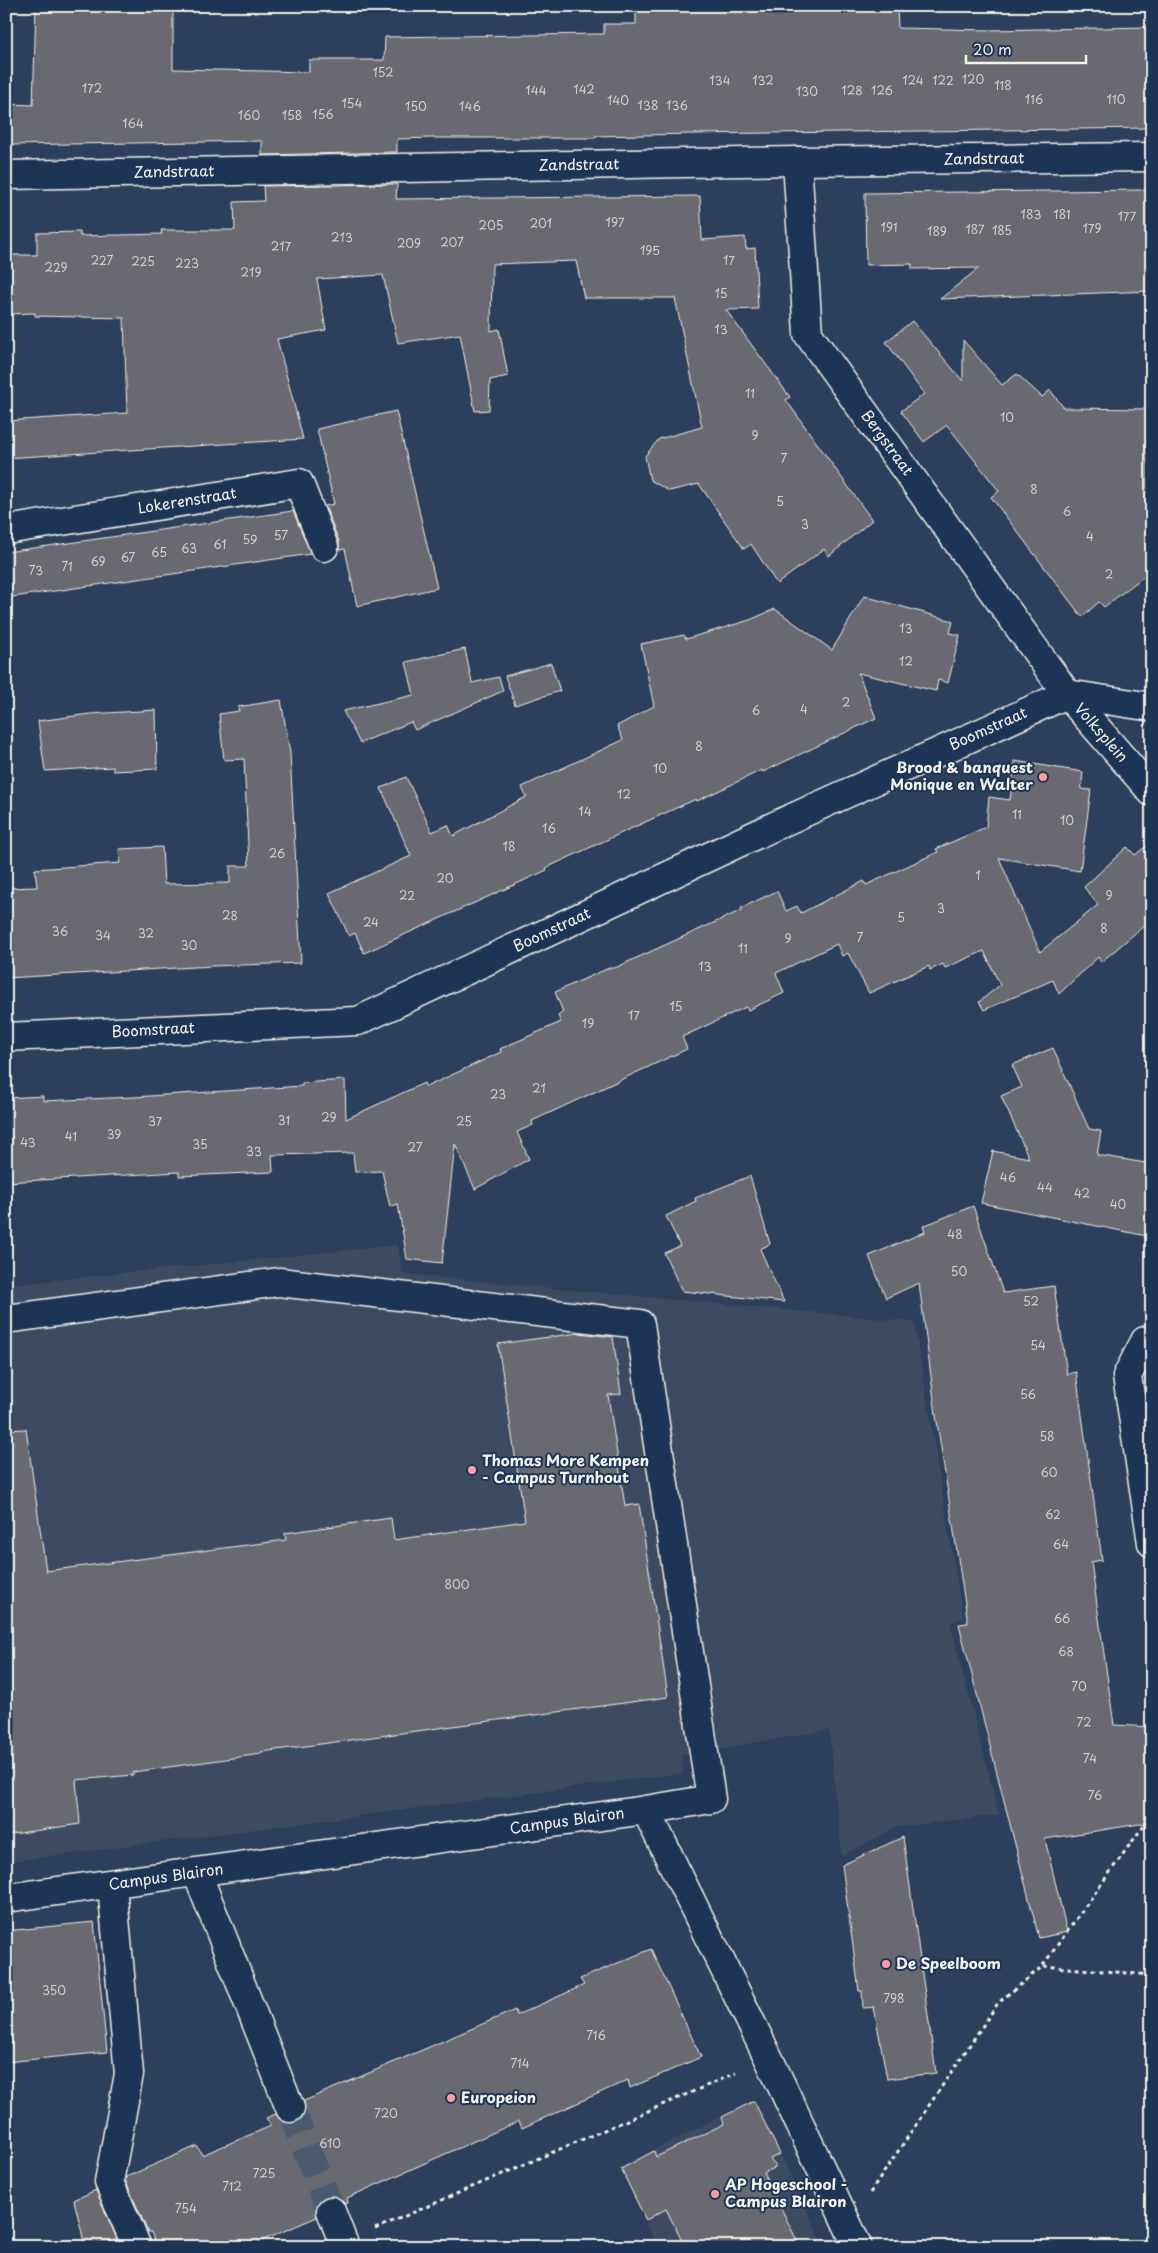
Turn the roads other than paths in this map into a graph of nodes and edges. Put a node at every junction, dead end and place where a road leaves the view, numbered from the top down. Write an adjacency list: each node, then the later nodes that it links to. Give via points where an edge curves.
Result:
1 (1152, 157): 2 (street, Zandstraat)
2 (797, 161): 3 (street, Zandstraat); 6 (street, Bergstraat, via 808,334)
3 (6, 175)
4 (6, 530): 5 (street, Lokerenstraat, via 299,484)
5 (324, 548)
6 (1067, 694): 7 (street, Volksplein); 8 (street, Volksplein); 9 (street, Boomstraat, via 781,823 358,1021)
7 (1152, 707)
8 (1152, 792)
9 (6, 1037)
10 (6, 1319): 13 (street, via 279,1282 640,1324 711,1799)
11 (1152, 1339): 12 (street, via 1145,1341 1127,1376)
12 (1152, 1543)
13 (646, 1810): 14 (street, Campus Blairon); 19 (street, Campus Blairon)
14 (197, 1874): 15 (street, Campus Blairon); 17 (street)
15 (112, 1885): 16 (street, Campus Blairon); 20 (street, via 129,2074 109,2182)
16 (6, 1898)
17 (290, 2108)
18 (331, 2211): 21 (street)
19 (853, 2236)
20 (137, 2247)
21 (345, 2247)

